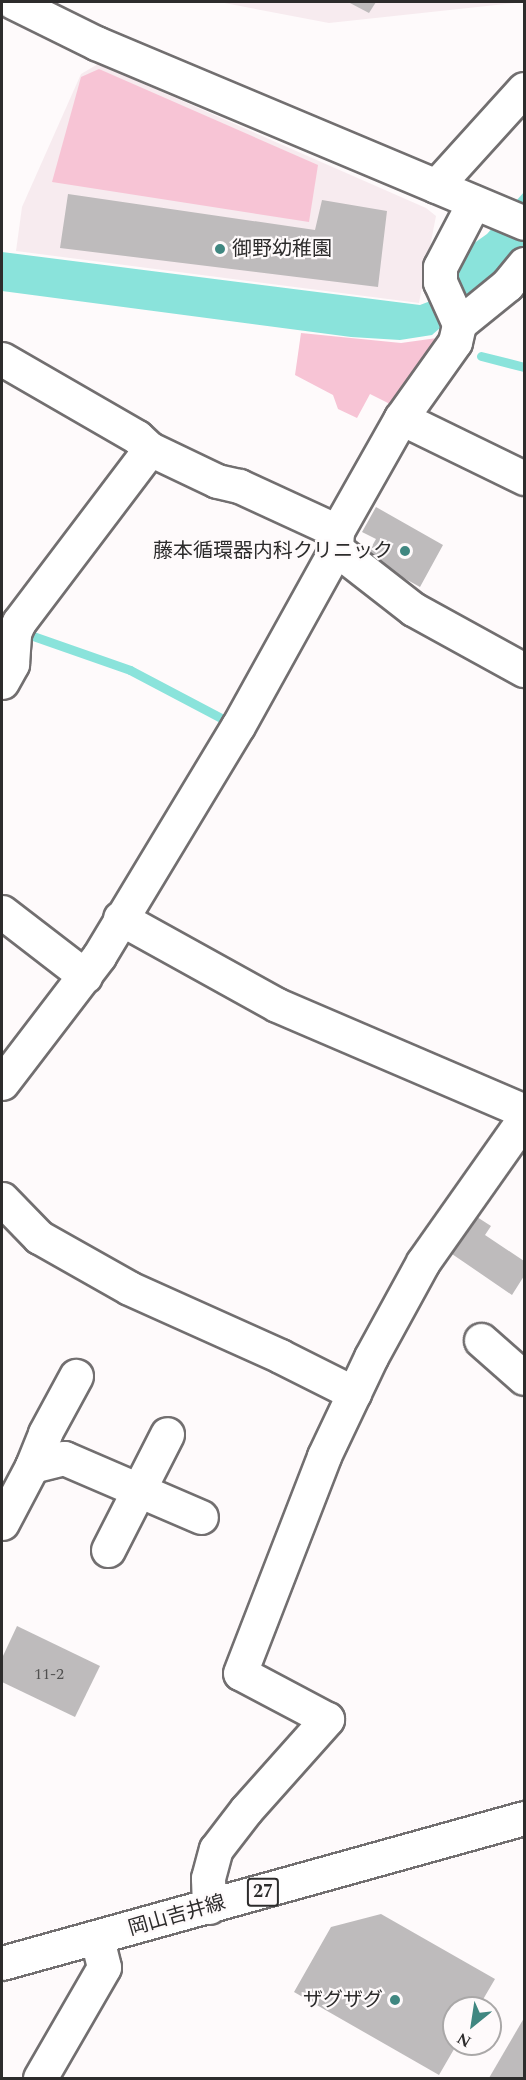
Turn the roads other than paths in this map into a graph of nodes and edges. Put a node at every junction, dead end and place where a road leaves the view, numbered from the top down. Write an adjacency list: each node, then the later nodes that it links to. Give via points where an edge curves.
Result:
1 (13, 2): 3 (street, via 96,43)
2 (525, 89): 3 (street)
3 (436, 186): 4 (street)
4 (500, 213): 6 (street, via 440,267 440,282)
5 (525, 264): 6 (street, via 507,285)
6 (458, 322): 8 (street, via 455,342)
7 (2, 359): 9 (street, via 137,437)
8 (401, 418): 10 (street); 11 (street)
9 (150, 449): 11 (street, via 217,481 239,486); 13 (street, via 16,628 12,664)
10 (525, 478)
11 (337, 540): 12 (street, via 413,609); 15 (street, via 238,726)
12 (525, 670)
13 (2, 682)
14 (2, 912): 16 (street)
15 (120, 918): 16 (street); 18 (street, via 277,1005)
16 (85, 975): 17 (street)
17 (2, 1083)
18 (525, 1111)
19 (525, 1119): 24 (street, via 423,1262)
20 (2, 1199): 24 (street, via 39,1237 129,1288)
21 (481, 1340): 23 (street)
22 (76, 1376): 26 (street)
23 (525, 1378)
24 (354, 1393): 32 (street, via 324,1456 240,1673 327,1719 216,1849 208,1878)
25 (167, 1434): 27 (street)
26 (32, 1466): 27 (street, via 64,1458); 29 (street)
27 (137, 1489): 28 (street); 30 (street)
28 (201, 1517)
29 (2, 1523)
30 (108, 1550)
31 (525, 1818): 32 (street, 岡山吉井線 / 27)
32 (209, 1907): 33 (street, 岡山吉井線 / 27)
33 (97, 1939): 34 (street, 岡山吉井線 / 27); 35 (street, via 104,1967)
34 (2, 1963)
35 (40, 2079)

